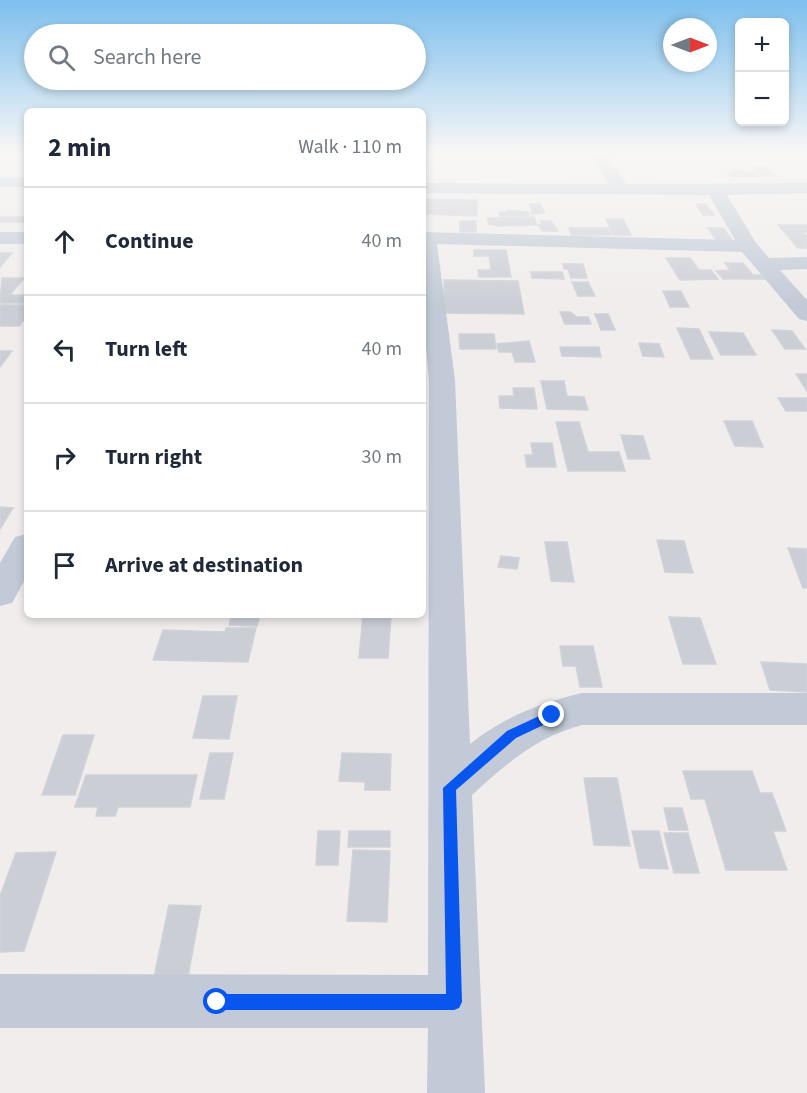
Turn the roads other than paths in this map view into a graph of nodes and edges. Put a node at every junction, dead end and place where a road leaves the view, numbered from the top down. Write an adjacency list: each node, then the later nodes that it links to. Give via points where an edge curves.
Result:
1 (723, 204): 6 (street)
2 (0, 238): 3 (street)
3 (24, 238)
4 (426, 238): 6 (street)
5 (426, 246): 13 (street, via 442,380)
6 (748, 246): 8 (street)
7 (807, 263): 8 (street)
8 (762, 264): 9 (street)
9 (807, 314)
10 (24, 550): 11 (street)
11 (0, 594)
12 (807, 709): 13 (street, via 582,709 552,715 512,735)
13 (450, 788): 15 (street)
14 (0, 1001): 15 (street)
15 (454, 1002): 16 (street)
16 (456, 1093)

